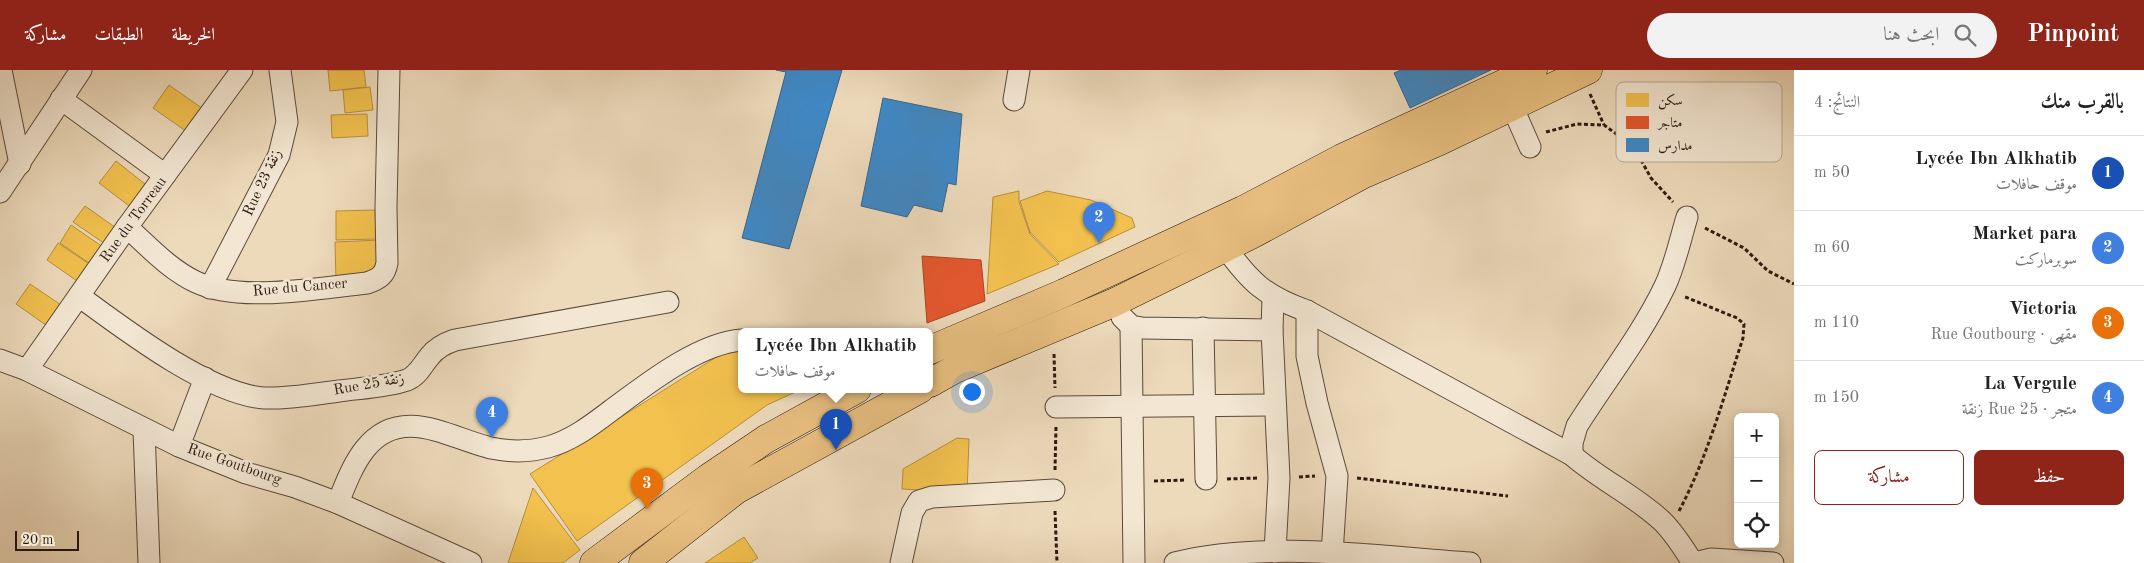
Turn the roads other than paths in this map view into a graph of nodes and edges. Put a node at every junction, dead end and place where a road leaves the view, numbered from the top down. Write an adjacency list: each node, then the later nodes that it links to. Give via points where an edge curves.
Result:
1 (1, 70): 13 (street)
2 (81, 70): 9 (street)
3 (242, 70): 14 (street, Rue du Torreau)
4 (280, 70): 19 (street, Rue 23 زنقة, via 286,122 279,155)
5 (390, 70): 19 (street, Rue du Cancer, via 387,256 383,275 367,283 271,293)
6 (1019, 70): 10 (street)
7 (1533, 70): 29 (main road, via 1342,158 1234,214 1064,293)
8 (1584, 72): 11 (main road)
9 (61, 99): 13 (street); 14 (street)
10 (1014, 100)
11 (1512, 106): 12 (street); 18 (main road, via 1362,175)
12 (1528, 142)
13 (20, 164): 15 (street)
14 (166, 175): 17 (street, Rue du Torreau)
15 (0, 192)
16 (1687, 217): 42 (street, via 1670,276 1645,322 1577,426)
17 (127, 227): 19 (street, Rue du Cancer, via 183,274); 20 (street, Rue du Torreau)
18 (1225, 248): 21 (street, via 1245,275); 23 (main road)
19 (210, 288)
20 (79, 296): 31 (street, Rue du Torreau); 32 (street, Rue 25 زنقة, via 131,334)
21 (1273, 298): 24 (street); 27 (street)
22 (668, 302): 32 (street, Rue 25 زنقة, via 455,340 430,355 414,376 392,383 264,398)
23 (1113, 303): 25 (street); 33 (main road)
24 (1307, 311): 42 (street); 47 (street, via 1307,356 1337,476)
25 (1131, 326): 26 (street); 38 (street)
26 (1203, 328): 27 (street); 36 (street)
27 (1272, 330): 37 (street)
28 (738, 340): 45 (street, via 723,342 690,357 589,427 550,446 517,451 492,448 429,428 407,426 388,430 377,436 364,451)
29 (933, 349)
30 (0, 360): 31 (street, Rue Goutbourg)
31 (27, 370): 40 (street, Rue Goutbourg)
32 (205, 378): 41 (street)
33 (933, 382)
34 (851, 393): 50 (main road, via 766,439)
35 (913, 393): 51 (main road, via 736,490)
36 (1204, 406): 37 (street); 38 (street); 43 (street)
37 (1276, 406): 46 (street, via 1279,478)
38 (1132, 407): 39 (street); 53 (street)
39 (1056, 408)
40 (144, 430): 41 (street, Rue Goutbourg); 48 (street)
41 (179, 446): 45 (street, Rue Goutbourg, via 246,473 295,486)
42 (1572, 455): 56 (street, via 1662,520)
43 (1206, 479)
44 (1054, 490): 52 (street, via 932,497 919,501 912,513)
45 (338, 503): 49 (street, Rue Goutbourg)
46 (1274, 552): 47 (street); 54 (street, via 1215,556)
47 (1332, 554): 55 (street)
48 (149, 563)
49 (471, 563)
50 (594, 563)
51 (643, 563)
52 (902, 563)
53 (1134, 563)
54 (1175, 563)
55 (1470, 563)
56 (1694, 563): 57 (street, via 1711,558)
57 (1773, 563)

